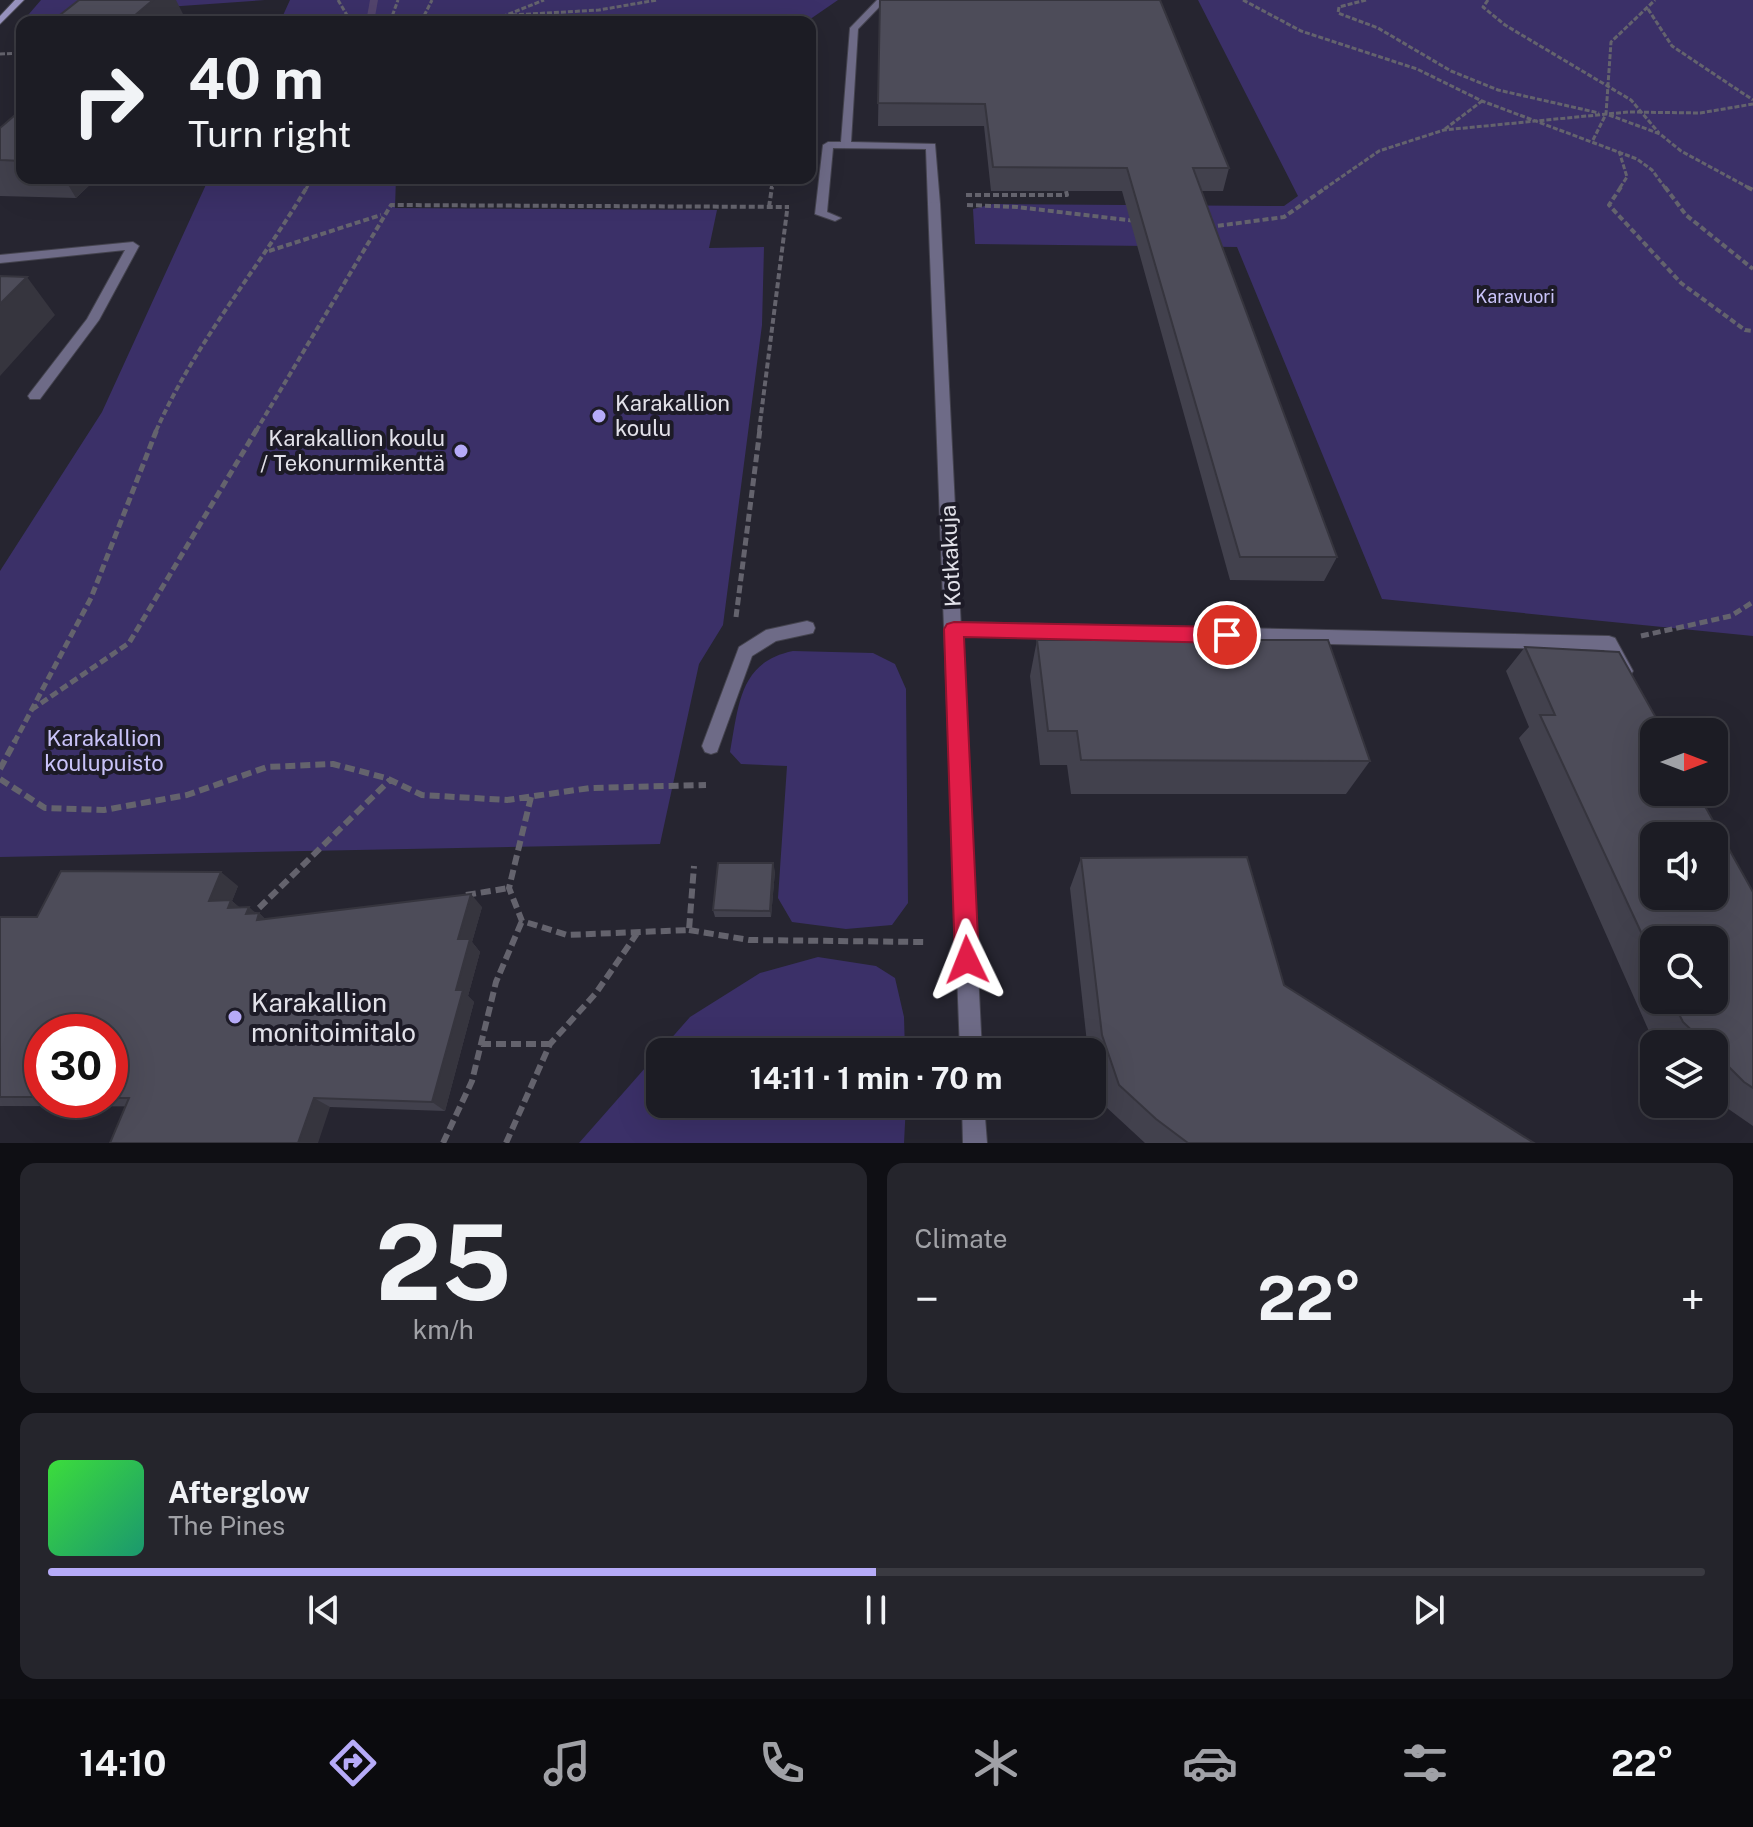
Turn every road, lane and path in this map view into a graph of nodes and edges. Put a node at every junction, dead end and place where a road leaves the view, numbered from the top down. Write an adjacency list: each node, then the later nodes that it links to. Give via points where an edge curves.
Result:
1 (6, 0): 11 (street)
2 (20, 0): 11 (street)
3 (544, 0): 12 (path)
4 (657, 0): 12 (path)
5 (882, 0): 24 (street, via 854,28)
6 (1243, 0): 16 (path, via 1301,31 1417,69)
7 (1366, 0): 19 (path, via 1339,7 1338,13 1498,90)
8 (1488, 0): 15 (path, via 1483,7 1505,25)
9 (1655, 0): 10 (path)
10 (1648, 9): 15 (path, via 1611,42); 17 (path, via 1672,46)
11 (9, 11): 14 (street)
12 (512, 15): 13 (path)
13 (509, 16)
14 (0, 21)
15 (1608, 84): 18 (path); 19 (path)
16 (1482, 101): 20 (path); 21 (path)
17 (1753, 102): 18 (path, via 1700,113)
18 (1640, 112): 19 (path); 22 (path)
19 (1606, 114): 20 (path); 22 (path); 23 (path)
20 (1542, 121): 21 (path); 23 (path)
21 (1444, 130): 38 (path, via 1379,151 1284,217)
22 (1660, 134): 28 (path)
23 (1593, 140): 25 (path)
24 (846, 145): 31 (street, Kotkakuja, via 931,146); 34 (street, via 828,145)
25 (1619, 151): 41 (path, via 1652,170 1686,215); 42 (path, via 1627,177 1609,205 1681,283)
26 (308, 184): 39 (path)
27 (772, 184): 32 (path)
28 (1753, 190)
29 (1066, 191): 30 (path, via 1067,195)
30 (961, 195)
31 (934, 204): 37 (path, via 1017,207); 47 (street, Kotkakuja)
32 (769, 207): 33 (path); 35 (path, via 391,205)
33 (787, 207): 34 (path); 45 (path)
34 (822, 207): 36 (street, via 821,214)
35 (382, 215): 39 (path); 50 (path, via 129,643)
36 (835, 218)
37 (1142, 222)
38 (1204, 228)
39 (267, 251): 50 (path, via 198,352 158,427 91,598)
40 (0, 259): 43 (street, via 133,246 93,320)
41 (1753, 269)
42 (1753, 331)
43 (35, 396)
44 (1753, 602): 48 (path, via 1731,616)
45 (736, 618)
46 (807, 628): 51 (street, via 772,635 745,652)
47 (954, 629): 48 (street); 65 (street, Kotkakuja)
48 (1609, 643): 49 (street)
49 (1630, 681)
50 (31, 710): 52 (path)
51 (711, 746)
52 (0, 769)
53 (0, 779): 54 (path, via 45,808 104,810 187,795 267,767 333,764)
54 (390, 780): 56 (path, via 422,795); 60 (path)
55 (706, 785): 56 (path, via 590,788)
56 (531, 797): 58 (path)
57 (694, 866): 62 (path)
58 (509, 888): 59 (path); 61 (path)
59 (464, 895)
60 (259, 908)
61 (522, 921): 63 (path, via 567,935); 66 (path, via 496,982)
62 (689, 930): 63 (path); 64 (path, via 749,940)
63 (638, 932): 67 (path, via 596,993)
64 (924, 942)
65 (970, 1038)
66 (481, 1044): 67 (path); 69 (path, via 472,1081)
67 (550, 1044): 70 (path)
68 (974, 1118): 71 (street)
69 (443, 1143)
70 (506, 1143)
71 (975, 1143)

